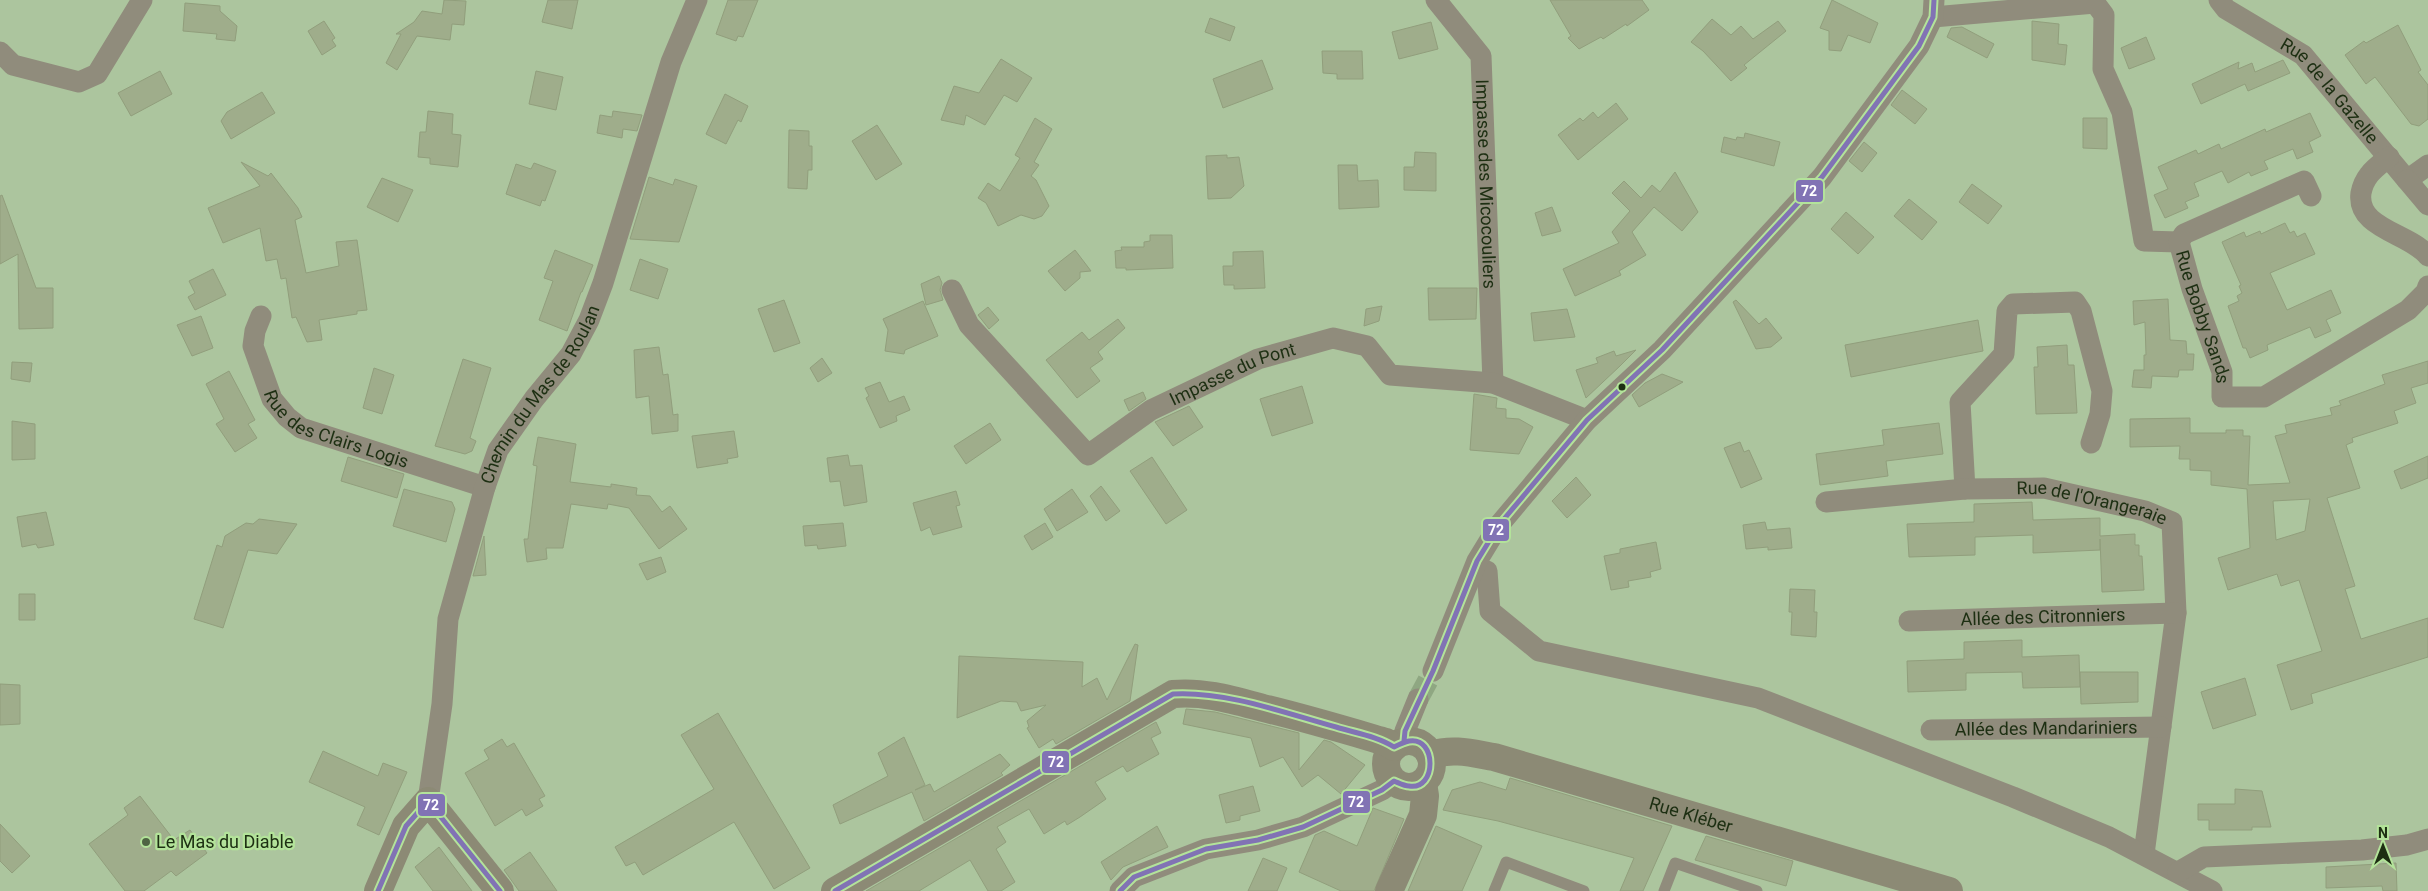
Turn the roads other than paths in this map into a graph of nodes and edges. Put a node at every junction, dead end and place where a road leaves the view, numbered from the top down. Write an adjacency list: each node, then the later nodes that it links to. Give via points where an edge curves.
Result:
1 (142, 0): 6 (street, via 97,74 78,82 13,64)
2 (697, 0): 20 (street, Chemin du Mas de Roulan, via 671,62 589,320 571,354 498,450)
3 (1436, 0): 17 (street, Impasse des Micocouliers, via 1481,56)
4 (2219, 0): 7 (street, Rue de la Gazelle, via 2226,9 2303,55)
5 (1934, 8): 12 (street, via 2096,3 2104,15 2103,68 2122,112 2144,241); 18 (street, via 1919,46 1822,177 1662,350)
6 (0, 52)
7 (2389, 157): 9 (street, Rue de la Gazelle); 13 (street, via 2368,176 2360,201 2364,214 2376,224 2421,247)
8 (2428, 164): 9 (street)
9 (2407, 180): 11 (street, Rue de la Gazelle)
10 (2311, 196): 12 (street, Rue Bobby Sands, via 2304,181 2184,234)
11 (2428, 205)
12 (2179, 242): 14 (street, Rue Bobby Sands, via 2222,372 2222,397 2264,397 2408,310)
13 (2428, 256)
14 (2428, 286)
15 (952, 290): 17 (street, Impasse du Pont, via 970,325 1088,454 1151,410 1258,359 1333,338 1367,346 1390,375)
16 (261, 316): 20 (street, Rue des Clairs Logis, via 252,346 272,399 301,428)
17 (1494, 383): 18 (street, Impasse du Pont)
18 (1587, 420): 26 (street, via 1499,525 1477,561)
19 (2091, 443): 21 (street, via 2100,414 2102,391 2080,311 2074,302 2013,304 2007,311 2004,354 1960,402)
20 (485, 488): 34 (street, Chemin du Mas de Roulan, via 448,619 442,704)
21 (1965, 489): 22 (street, Rue de l'Orangeraie); 24 (street, Rue de l'Orangeraie, via 2044,488 2145,511 2172,522)
22 (1826, 502)
23 (1487, 571): 36 (street, via 1490,611 1539,651 1758,698 2013,797)
24 (2176, 613): 25 (street, Allée des Citronniers); 28 (street, Rue de l'Orangeraie)
25 (1909, 621)
26 (1433, 671)
27 (1418, 699): 30 (street)
28 (2161, 727): 29 (street, Allée des Mandariniers); 36 (street, Rue de l'Orangeraie)
29 (1931, 730)
30 (1399, 744): 31 (street, via 1420,744); 32 (street, via 1390,752 1386,764); 40 (street, via 1216,696 1192,692 1172,694)
31 (1430, 755): 33 (street, via 1431,770); 47 (street, Rue Kléber, via 1460,750 1494,757)
32 (1394, 781): 33 (street, via 1408,787); 41 (street, via 1382,790 1303,827 1206,850 1134,877)
33 (1422, 783): 42 (street, via 1425,796 1423,815)
34 (428, 801): 38 (street, via 406,826); 39 (street)
35 (2428, 839): 37 (street, via 2362,850 2204,858)
36 (2144, 854): 37 (street)
37 (2178, 872): 48 (street)
38 (378, 891)
39 (500, 891)
40 (836, 891)
41 (1120, 891)
42 (1389, 891)
43 (1494, 891): 44 (lane, via 1506,862)
44 (1584, 891)
45 (1664, 891): 46 (lane, via 1675,864)
46 (1758, 891)
47 (1950, 891)
48 (2212, 891)

